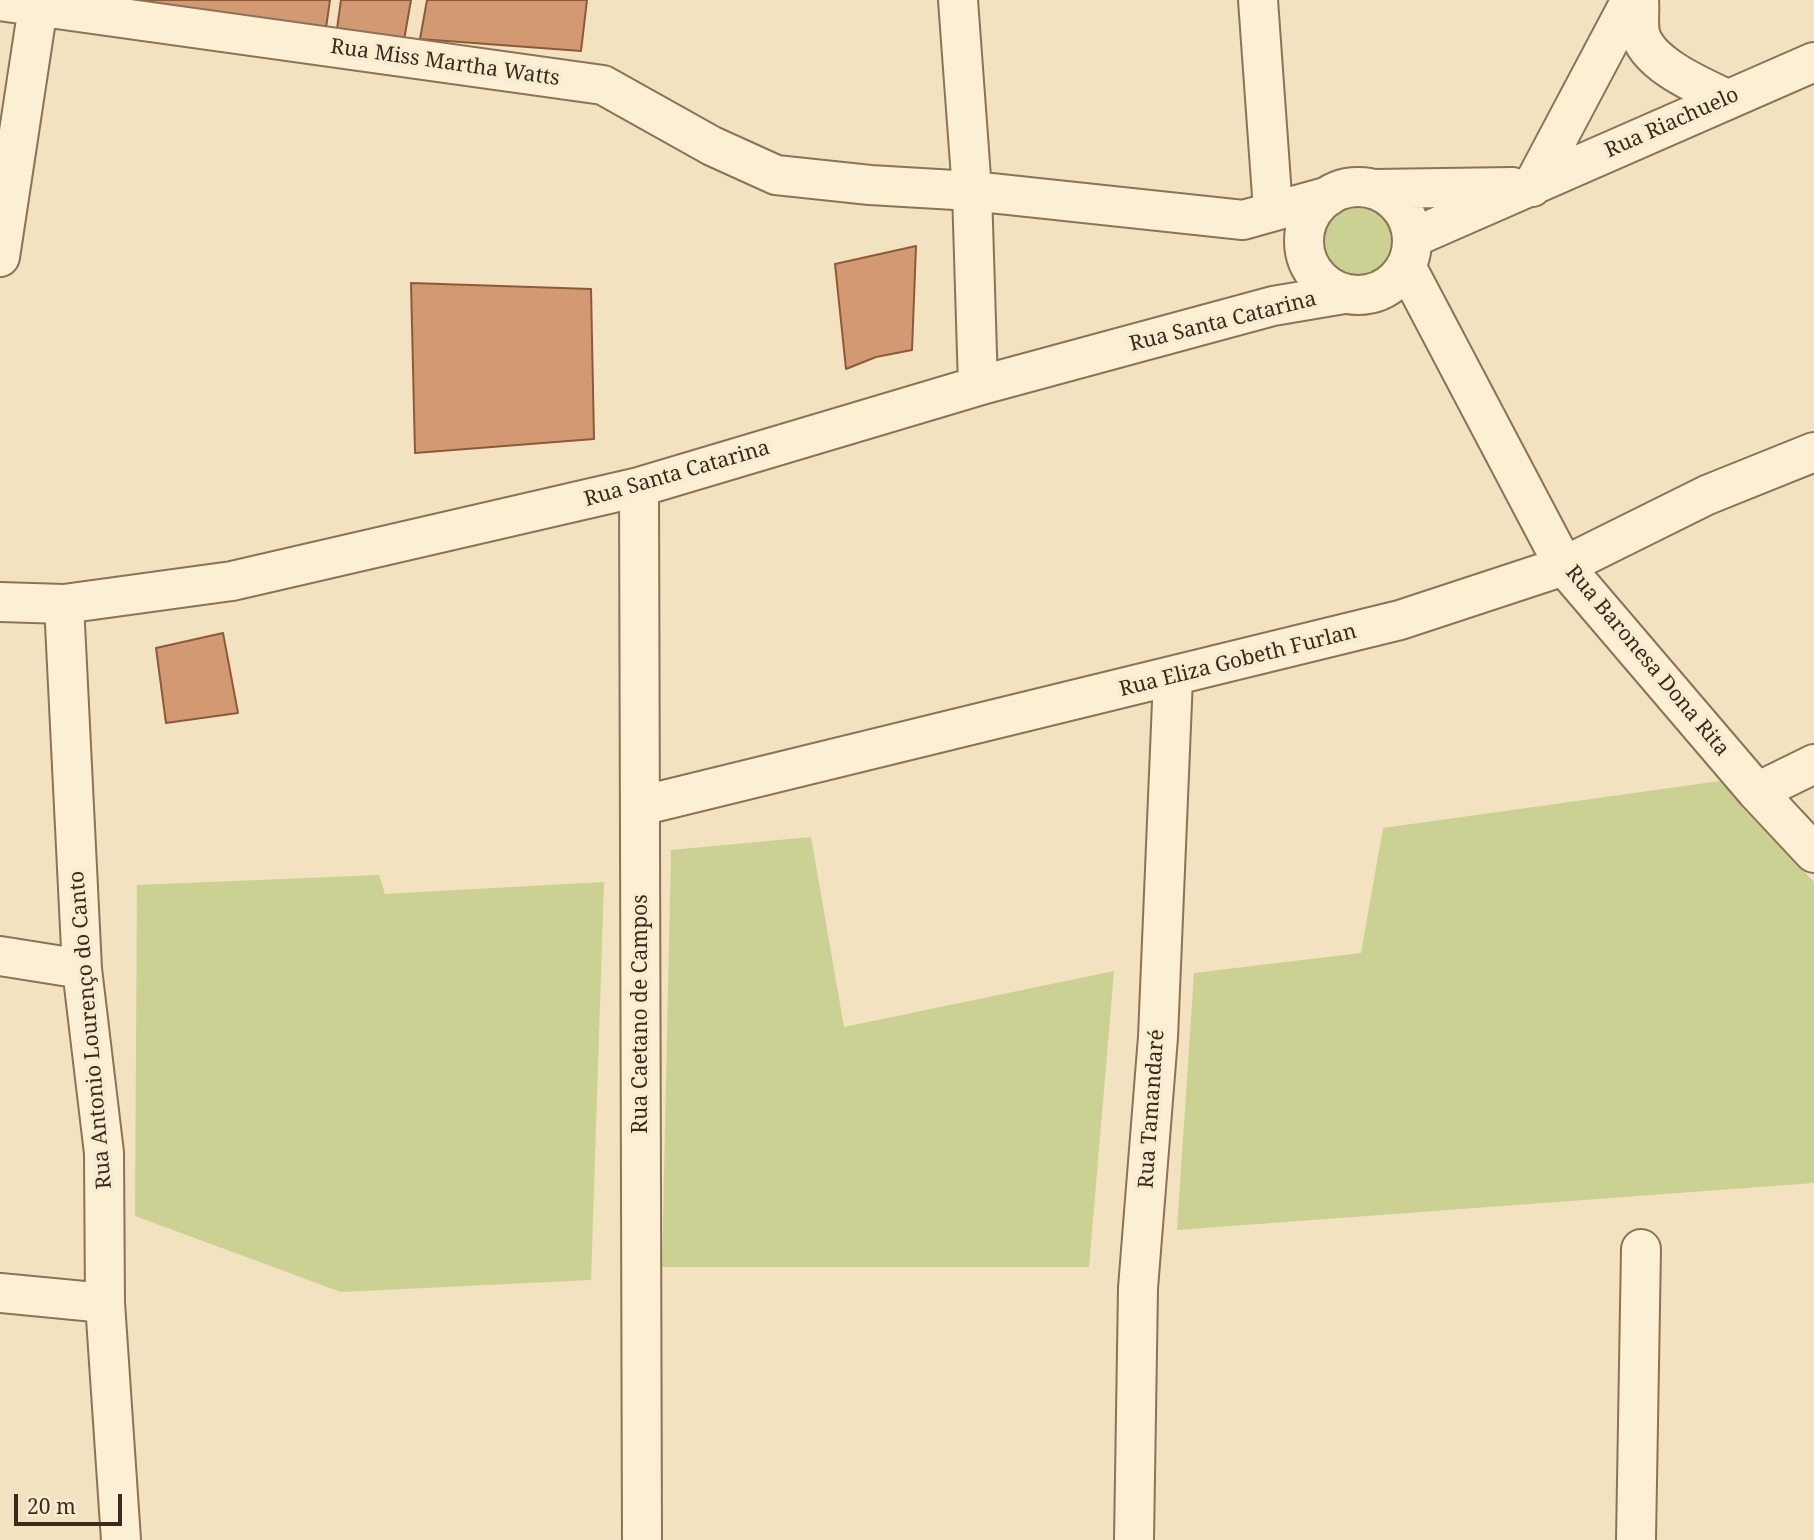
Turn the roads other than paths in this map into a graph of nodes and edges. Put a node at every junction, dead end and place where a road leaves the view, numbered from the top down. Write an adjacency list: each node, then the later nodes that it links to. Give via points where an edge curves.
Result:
1 (958, 0): 11 (street)
2 (1258, 0): 13 (street)
3 (1631, 0): 9 (street)
4 (1639, 0): 8 (street, via 1640,35 1659,60)
5 (0, 1): 6 (street, Rua Miss Martha Watts)
6 (38, 2): 11 (street, Rua Miss Martha Watts, via 603,85 776,176); 15 (street)
7 (1814, 62): 8 (street, Rua Riachuelo)
8 (1725, 98): 9 (street, Rua Riachuelo)
9 (1532, 187): 10 (street, Rua Riachuelo); 14 (street, Rua Riachuelo)
10 (1374, 189): 12 (street, via 1358,187); 14 (street, via 1389,196 1409,222)
11 (972, 191): 13 (street, Rua Miss Martha Watts); 18 (street)
12 (1329, 196): 13 (street); 16 (street, via 1317,206 1304,233)
13 (1258, 215): 16 (street)
14 (1409, 253): 17 (street, via 1395,281 1380,291); 21 (street, Rua Baronesa Dona Rita)
15 (0, 257)
16 (1308, 263): 17 (street, via 1317,277)
17 (1344, 294): 18 (street, Rua Santa Catarina, via 1273,306)
18 (978, 386): 20 (street, Rua Santa Catarina)
19 (1814, 452): 21 (street, Rua Eliza Gobeth Furlan, via 1707,495)
20 (639, 487): 23 (street, Rua Santa Catarina, via 232,580); 27 (street, Rua Caetano de Campos)
21 (1564, 566): 24 (street, Rua Eliza Gobeth Furlan, via 1400,620); 26 (street, Rua Baronesa Dona Rita)
22 (0, 602): 23 (street, Rua Santa Catarina)
23 (64, 604): 30 (street, Rua Antonio Lourenço do Canto)
24 (1173, 678): 27 (street, Rua Eliza Gobeth Furlan); 36 (street, Rua Tamandaré, via 1158,1037 1138,1288)
25 (1814, 764): 26 (street)
26 (1757, 792): 28 (street, Rua Baronesa Dona Rita)
27 (640, 806): 35 (street, Rua Caetano de Campos)
28 (1814, 853)
29 (0, 956): 30 (street)
30 (82, 969): 33 (street, Rua Antonio Lourenço do Canto, via 104,1153)
31 (1642, 1250): 37 (street)
32 (0, 1293): 33 (street)
33 (105, 1303): 34 (street, Rua Antonio Lourenço do Canto)
34 (121, 1540)
35 (642, 1540)
36 (1134, 1540)
37 (1636, 1540)

